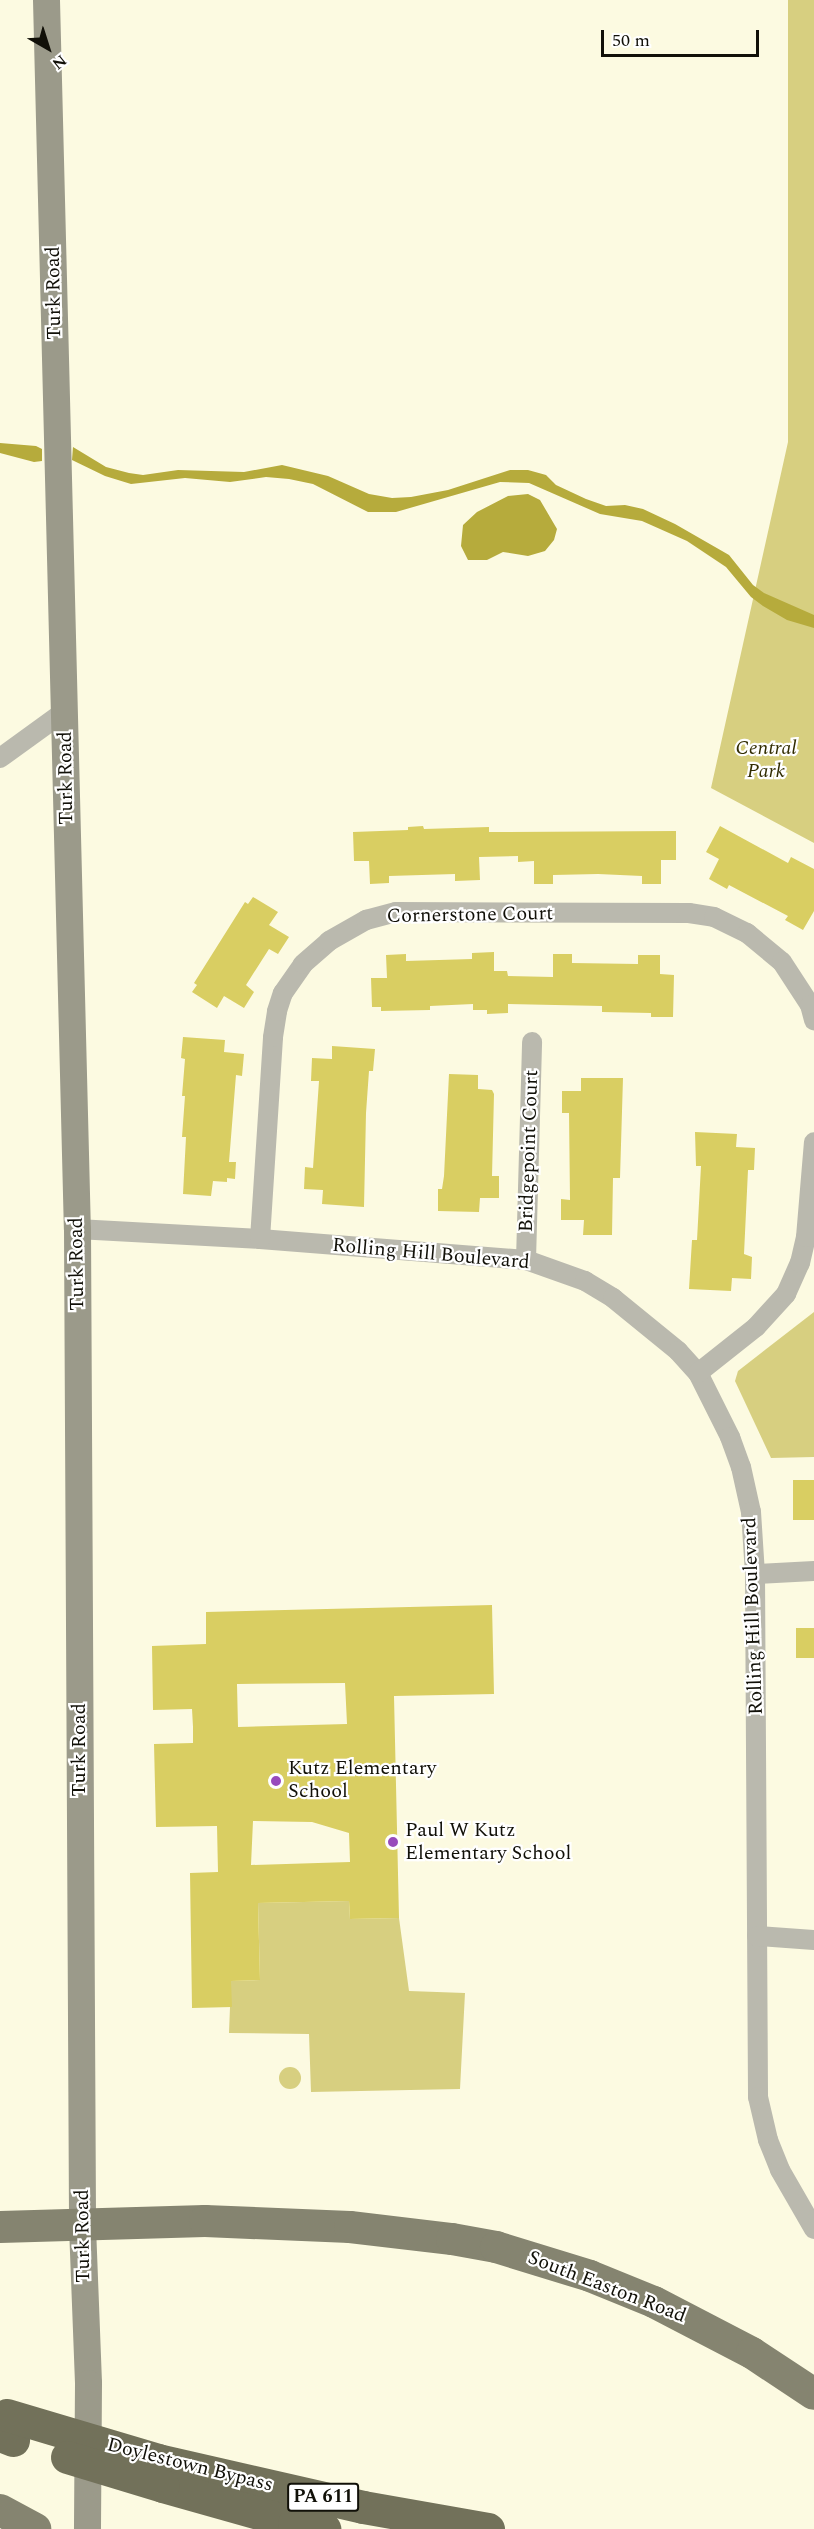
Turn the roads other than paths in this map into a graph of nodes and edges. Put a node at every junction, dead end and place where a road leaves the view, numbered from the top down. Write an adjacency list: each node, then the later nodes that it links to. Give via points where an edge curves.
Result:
1 (46, 0): 2 (street, Turk Road)
2 (65, 711): 3 (street); 7 (street, Turk Road)
3 (0, 758)
4 (814, 1020): 8 (street, Cornerstone Court, via 810,1005 782,962 747,933 704,915 396,912 366,920 329,941 303,964 283,993 277,1011)
5 (532, 1042): 9 (street, Bridgepoint Court)
6 (814, 1142): 10 (street, via 806,1237 786,1294 756,1328)
7 (77, 1229): 8 (street, Rolling Hill Boulevard); 15 (street, Turk Road)
8 (260, 1239): 9 (street, Rolling Hill Boulevard)
9 (526, 1260): 10 (street, Rolling Hill Boulevard, via 585,1281 613,1298 678,1351)
10 (698, 1373): 12 (street, Rolling Hill Boulevard, via 722,1417 741,1467 751,1512)
11 (814, 1571): 12 (street)
12 (755, 1574): 13 (street, Rolling Hill Boulevard)
13 (757, 1936): 14 (street); 17 (street, Rolling Hill Boulevard, via 758,2097 780,2170)
14 (814, 1940)
15 (82, 2226): 16 (main road); 18 (main road, South Easton Road, via 205,2222 350,2228 452,2239 524,2254 654,2302 752,2353); 23 (street, Turk Road, via 88,2383)
16 (0, 2227)
17 (814, 2229)
18 (814, 2394)
19 (5, 2426): 20 (highway, Doylestown Bypass / PA 611, bridge)
20 (161, 2473): 24 (highway, Doylestown Bypass / PA 611, via 294,2523); 25 (highway, Doylestown Bypass / PA 611)
21 (4, 2512): 22 (main road)
22 (35, 2529)
23 (87, 2529)
24 (324, 2529)
25 (488, 2529)

